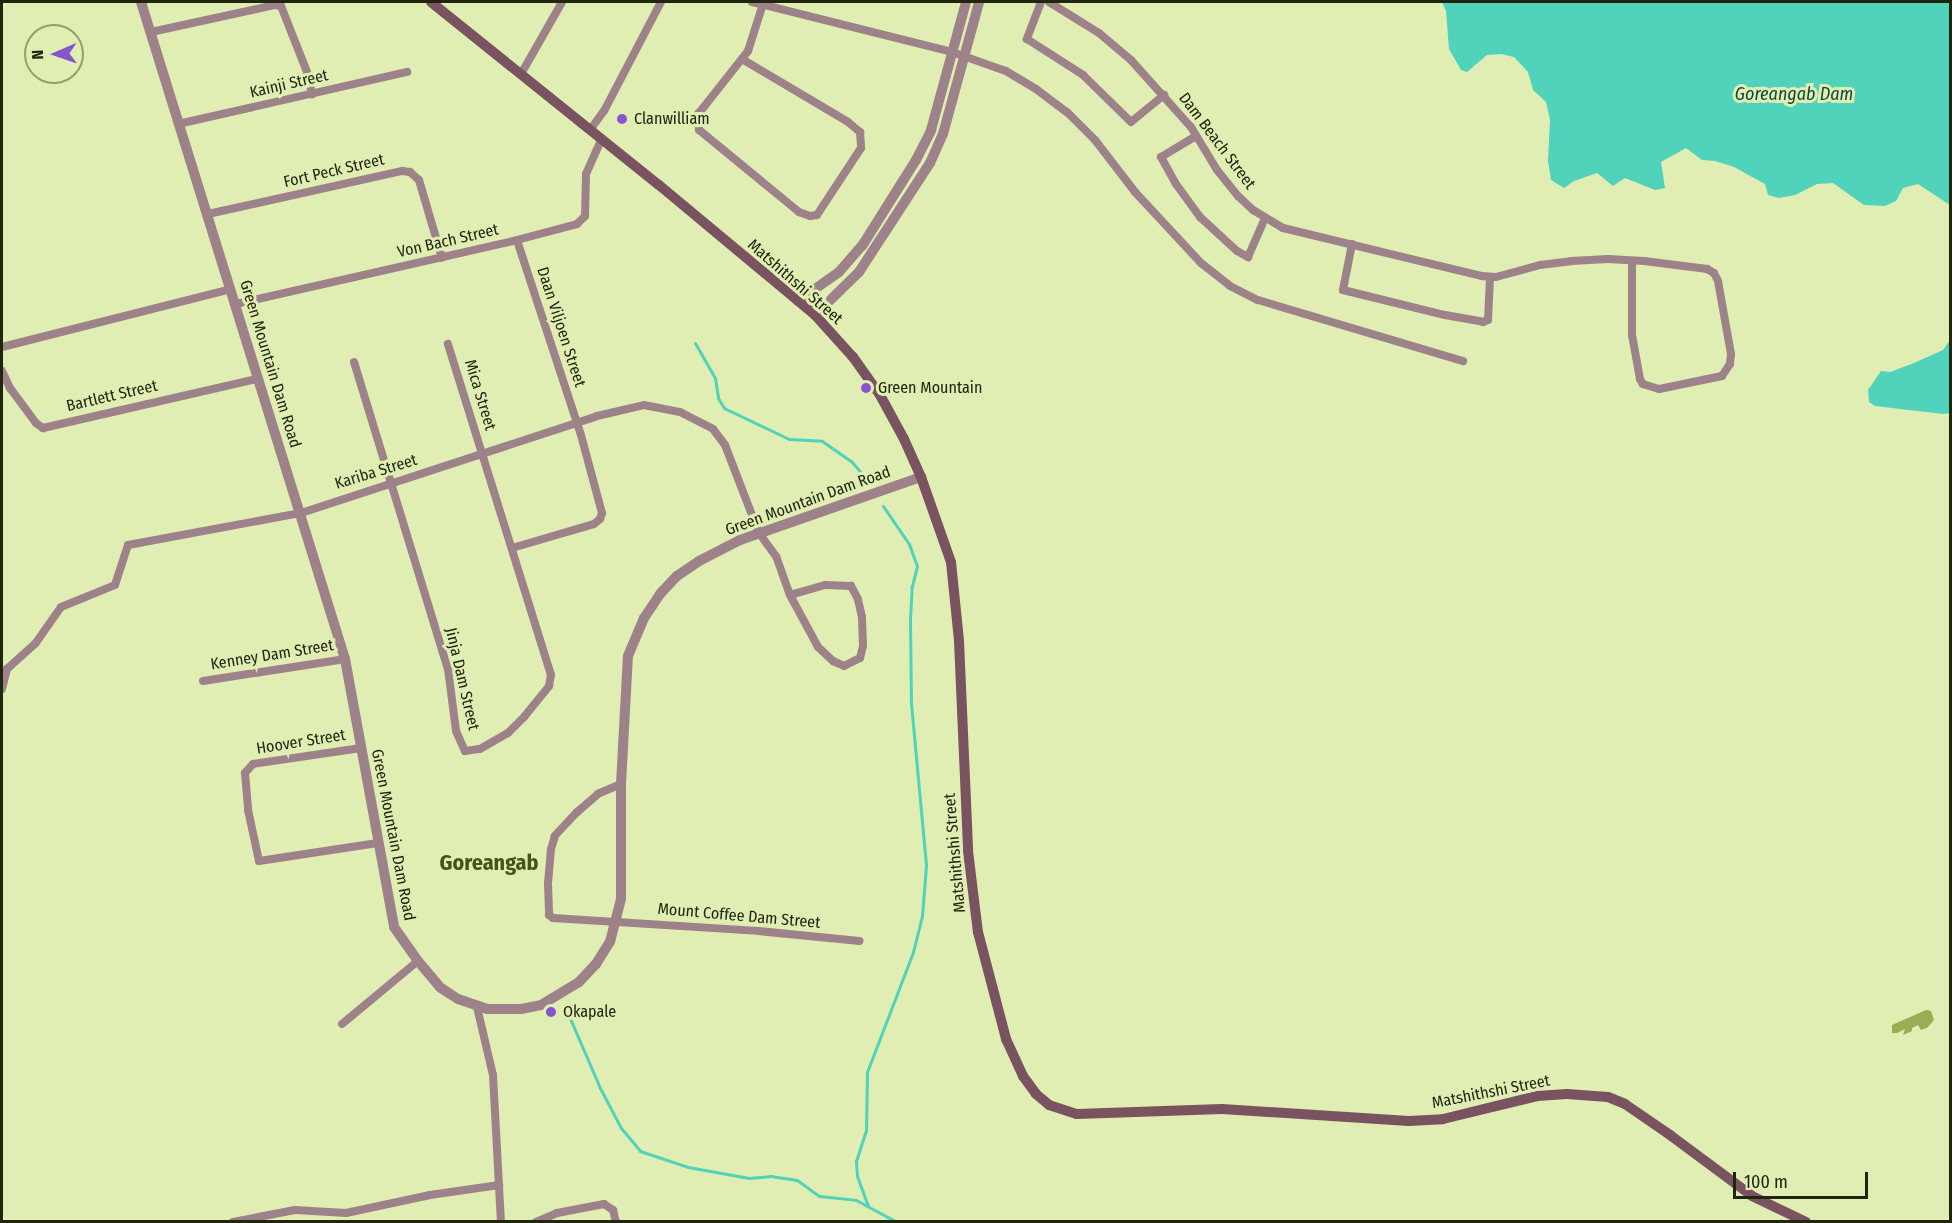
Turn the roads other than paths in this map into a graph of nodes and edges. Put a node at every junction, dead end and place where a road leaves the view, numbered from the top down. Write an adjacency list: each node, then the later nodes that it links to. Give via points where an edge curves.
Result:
1 (141, 2): 11 (street, Green Mountain Dam Road)
2 (431, 2): 16 (main road, Matshithshi Street)
3 (562, 2): 16 (street)
4 (662, 2): 20 (street)
5 (752, 2): 10 (street)
6 (966, 2): 12 (street)
7 (979, 2): 13 (street)
8 (1041, 2): 18 (street, via 1027,39 1083,75 1131,122)
9 (1049, 2): 18 (street, Dam Beach Street, via 1099,33)
10 (762, 4): 12 (street); 14 (street, via 753,40)
11 (151, 32): 17 (street, via 281,6); 19 (street, Green Mountain Dam Road)
12 (951, 52): 13 (street); 31 (street, via 931,130 916,160 862,246 839,272)
13 (965, 56): 33 (street, via 943,134 930,163 859,272); 37 (street, via 1006,71 1067,112 1201,263 1230,286 1258,300)
14 (742, 59): 14 (street, via 698,114 699,130 799,212 817,215 861,148 860,132)
15 (407, 72): 17 (street, Kainji Street)
16 (521, 74): 20 (main road, Matshithshi Street)
17 (312, 94): 19 (street, Kainji Street)
18 (1164, 95): 21 (street, Dam Beach Street)
19 (178, 123): 23 (street, Green Mountain Dam Road)
20 (590, 130): 22 (main road, Matshithshi Street)
21 (1196, 136): 24 (street, Dam Beach Street, via 1216,170 1238,196); 24 (street, via 1161,157 1200,217 1236,251 1248,257)
22 (601, 140): 25 (street, Von Bach Street, via 586,174 585,216 577,224); 31 (main road, Matshithshi Street)
23 (208, 214): 27 (street, Fort Peck Street, via 411,171 419,180); 30 (street, Green Mountain Dam Road)
24 (1265, 218): 26 (street, Dam Beach Street, via 1283,228)
25 (517, 240): 27 (street, Von Bach Street); 40 (street, Daan Viljoen Street)
26 (1352, 244): 29 (street, Dam Beach Street); 29 (street, via 1344,290 1445,315 1488,320)
27 (442, 258): 32 (street, Von Bach Street)
28 (1632, 261): 28 (street, via 1632,335 1643,384 1659,389 1722,376 1731,354 1714,273 1695,267); 29 (street, via 1571,261)
29 (1490, 277)
30 (231, 289): 32 (street, Green Mountain Dam Road); 35 (street)
31 (798, 301): 33 (main road, Matshithshi Street)
32 (236, 304): 39 (street, Green Mountain Dam Road)
33 (815, 315): 42 (main road, Matshithshi Street, via 875,386)
34 (448, 344): 41 (street, Mica Street)
35 (2, 347)
36 (354, 362): 43 (street)
37 (1463, 362)
38 (2, 371): 39 (street, Bartlett Street, via 17,397 43,428)
39 (257, 379): 44 (street, Green Mountain Dam Road)
40 (576, 422): 41 (street, Kariba Street); 45 (street, Kariba Street, via 644,405 698,419 713,429 725,445); 46 (street, Daan Viljoen Street, via 600,502 600,519)
41 (482, 455): 43 (street, Kariba Street); 46 (street, Jinja Dam Street)
42 (921, 477): 45 (street, Green Mountain Dam Road); 64 (main road, Matshithshi Street, via 953,579 968,851 978,932 1006,1039 1029,1086 1049,1106 1077,1114 1222,1108 1409,1121 1443,1119 1537,1096 1608,1097 1625,1104 1752,1196)
43 (393, 481): 44 (street, Kariba Street); 46 (street, Jinja Dam Street, via 448,669 456,731 465,751 480,749 508,733 549,686 548,662)
44 (301, 513): 48 (street, Green Mountain Dam Road); 50 (street, Kariba Street, via 128,545 115,585 61,606 34,644 7,669)
45 (759, 533): 47 (street, Kariba Street, via 776,556); 52 (street, Green Mountain Dam Road, via 716,550 676,576 644,618 628,656)
46 (512, 548)
47 (790, 596): 47 (street, Kariba Street, via 818,647 833,661 844,666 860,658 862,617 851,586 825,585)
48 (345, 658): 49 (street, Kenney Dam Street); 51 (street, Green Mountain Dam Road)
49 (203, 681)
50 (2, 689)
51 (361, 748): 53 (street, Green Mountain Dam Road); 53 (street, Hoover Street, via 252,765 245,773 248,810 260,861)
52 (621, 784): 54 (street, Green Mountain Dam Road, via 621,898); 54 (street, Mount Coffee Dam Street, via 598,794 555,836 548,883 549,915 553,918)
53 (378, 843): 56 (street, Green Mountain Dam Road, via 394,927)
54 (616, 922): 55 (street, Mount Coffee Dam Street); 57 (street, Green Mountain Dam Road, via 610,942 596,964 561,995 521,1009)
55 (860, 941)
56 (418, 961): 57 (street, Green Mountain Dam Road, via 441,987); 58 (street)
57 (477, 1007): 59 (street, via 493,1075)
58 (342, 1024)
59 (499, 1185): 60 (street, via 346,1213 295,1210); 61 (street)
60 (233, 1221)
61 (501, 1221)
62 (536, 1221): 63 (street, via 604,1204 613,1210)
63 (616, 1221)
64 (1806, 1221)

